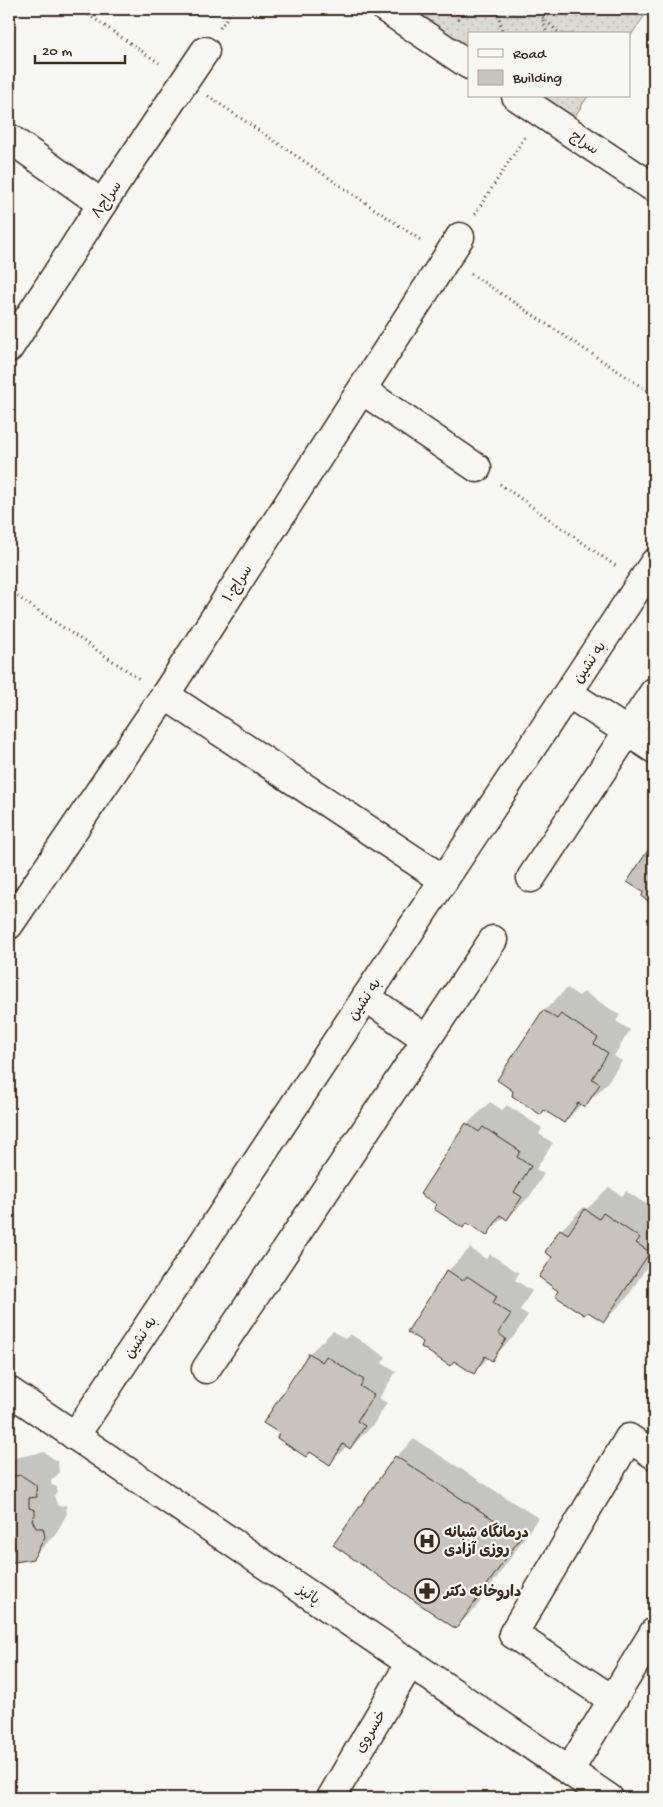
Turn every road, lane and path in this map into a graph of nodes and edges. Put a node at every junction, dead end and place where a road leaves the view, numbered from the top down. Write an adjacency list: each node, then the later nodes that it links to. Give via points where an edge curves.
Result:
1 (80, 9): 10 (path)
2 (386, 9): 11 (street)
3 (497, 9): 6 (path)
4 (537, 9): 5 (path)
5 (543, 18): 7 (path); 8 (path)
6 (503, 32)
7 (545, 32)
8 (558, 32)
9 (205, 52): 12 (street, سراج۸)
10 (159, 63)
11 (468, 64)
12 (186, 81): 17 (street, سراج۸); 18 (path)
13 (519, 98): 14 (street, سراج)
14 (540, 113): 16 (street, سراج); 18 (path)
15 (9, 138): 17 (street)
16 (654, 188)
17 (102, 204): 19 (street, سراج۸)
18 (454, 248): 20 (street, سراج۱۰); 21 (path)
19 (9, 348)
20 (362, 390): 22 (street); 27 (street, سراج۱۰)
21 (654, 395)
22 (477, 468): 23 (path)
23 (648, 573): 26 (street, به نشین)
24 (9, 592): 27 (path)
25 (654, 692): 28 (street)
26 (568, 693): 28 (street); 31 (street, به نشین)
27 (165, 695): 31 (street); 32 (street, سراج۱۰)
28 (628, 731): 29 (street); 30 (street)
29 (654, 749)
30 (531, 878)
31 (444, 880): 34 (street, به نشین)
32 (9, 925)
33 (492, 940): 35 (street)
34 (366, 997): 35 (street); 38 (street, به نشین)
35 (426, 1039): 36 (street)
36 (206, 1369)
37 (9, 1391): 38 (street, پائیز)
38 (75, 1436): 41 (street, پائیز)
39 (654, 1455): 42 (street, via 629,1438 513,1634)
40 (654, 1632): 42 (street)
41 (410, 1663): 43 (street, پائیز); 44 (street, خسروى)
42 (613, 1700): 43 (street)
43 (569, 1771): 45 (street, پائیز)
44 (331, 1798)
45 (609, 1798)

